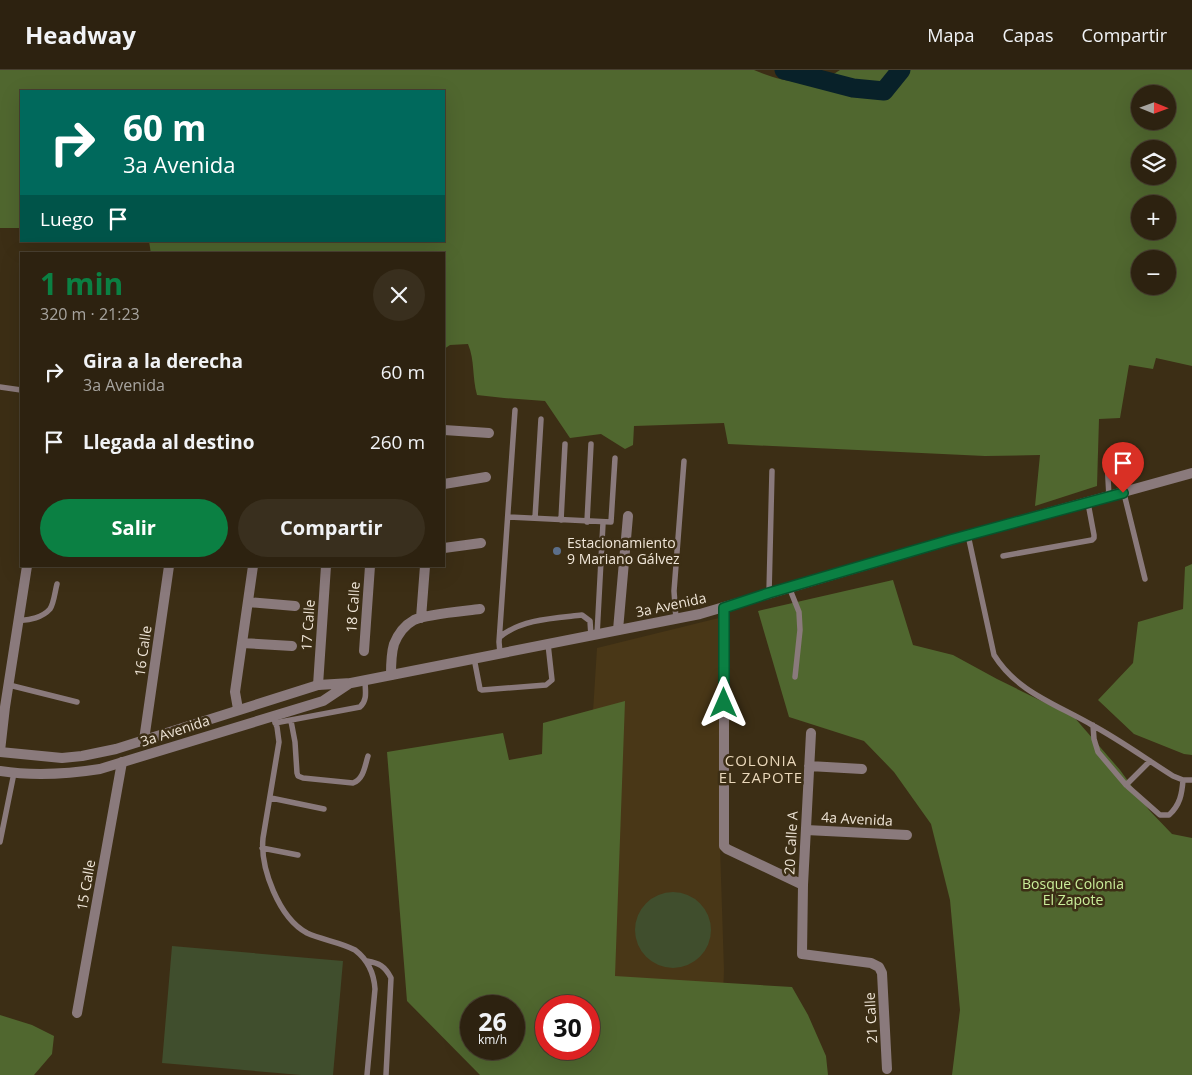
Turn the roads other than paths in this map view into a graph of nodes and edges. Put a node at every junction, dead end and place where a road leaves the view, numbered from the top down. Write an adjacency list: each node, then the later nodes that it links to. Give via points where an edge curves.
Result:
1 (0, 387): 2 (lane)
2 (20, 390)
3 (515, 410): 19 (lane)
4 (541, 419): 20 (lane)
5 (445, 430): 6 (street)
6 (489, 433)
7 (565, 444): 21 (lane)
8 (591, 444): 22 (lane)
9 (615, 458): 23 (lane, via 612,521)
10 (684, 461): 43 (lane, via 674,591)
11 (772, 471): 37 (lane)
12 (1192, 473): 15 (street, 3a Avenida)
13 (486, 478): 14 (street)
14 (445, 484)
15 (1123, 493): 16 (street, 3a Avenida); 16 (lane, via 1115,457 1110,455); 34 (lane)
16 (1109, 497): 17 (street, 3a Avenida)
17 (1088, 503): 24 (street, 3a Avenida); 27 (lane, via 1094,535 1092,540)
18 (628, 516): 45 (street)
19 (509, 517): 20 (lane); 47 (lane)
20 (535, 518): 21 (lane)
21 (561, 520): 22 (lane)
22 (587, 522): 23 (lane)
23 (603, 523): 46 (lane)
24 (968, 535): 36 (street, 3a Avenida); 65 (lane, via 994,655 1003,670 1048,702)
25 (481, 543): 26 (street)
26 (445, 548)
27 (1003, 556)
28 (26, 567): 44 (street)
29 (170, 567): 67 (street, 16 Calle)
30 (253, 567): 38 (street)
31 (326, 567): 59 (street, 17 Calle)
32 (370, 567): 51 (street, 18 Calle)
33 (425, 567): 42 (street)
34 (1145, 579)
35 (57, 584): 44 (lane, via 50,608 40,616)
36 (789, 587): 37 (street, 3a Avenida); 55 (lane, via 799,612)
37 (769, 593): 40 (street, 3a Avenida)
38 (248, 602): 39 (street); 48 (street)
39 (294, 606)
40 (724, 608): 43 (street, 3a Avenida); 86 (street, via 724,846)
41 (480, 609): 42 (street)
42 (421, 618): 54 (street, via 412,622 397,638)
43 (676, 619): 45 (street, 3a Avenida)
44 (19, 620): 58 (street)
45 (618, 630): 46 (street, 3a Avenida)
46 (594, 635): 47 (lane, via 590,621 582,615 528,624 508,630); 49 (street, 3a Avenida)
47 (500, 637): 52 (lane)
48 (242, 643): 50 (street); 62 (street, via 235,692)
49 (548, 644): 52 (street, 3a Avenida); 53 (lane, via 552,680 546,685 482,690)
50 (292, 646)
51 (364, 650)
52 (500, 653): 53 (street, 3a Avenida)
53 (474, 658): 54 (street, 3a Avenida)
54 (391, 675): 56 (street, 3a Avenida)
55 (794, 677)
56 (365, 680): 57 (street, 3a Avenida); 64 (lane, via 366,698 360,706)
57 (351, 683): 59 (street, 3a Avenida); 63 (street, 3a Avenida, via 323,700)
58 (9, 685): 60 (lane); 61 (street)
59 (318, 685): 62 (street, 3a Avenida)
60 (77, 702)
61 (2, 707): 68 (street)
62 (238, 709): 67 (street, 3a Avenida)
63 (274, 719): 64 (lane); 71 (street, 3a Avenida); 79 (lane, via 279,742)
64 (291, 721): 69 (lane, via 298,776 358,782)
65 (1093, 725): 70 (lane); 78 (lane, via 1098,752)
66 (811, 733): 72 (street, 20 Calle A)
67 (144, 740): 68 (street, 3a Avenida, via 116,749 62,758)
68 (0, 751)
69 (368, 756)
70 (1150, 761): 76 (lane); 78 (lane)
71 (122, 762): 75 (street, 3a Avenida, via 76,773); 89 (street, 15 Calle)
72 (810, 766): 73 (street); 81 (street, 20 Calle A)
73 (862, 769)
74 (0, 771): 75 (street, 3a Avenida)
75 (14, 773): 83 (lane)
76 (1183, 780): 77 (lane); 78 (lane, via 1178,807 1165,816)
77 (1192, 780)
78 (1126, 785)
79 (271, 798): 80 (lane); 84 (lane)
80 (324, 809)
81 (806, 830): 82 (street, 4a Avenida); 86 (street, 20 Calle A)
82 (907, 835)
83 (0, 842)
84 (262, 848): 85 (lane); 87 (lane, via 266,871 290,919 307,932 355,950)
85 (298, 855)
86 (803, 885): 88 (street, 20 Calle A, via 802,954)
87 (367, 961): 91 (lane, via 379,963 391,978); 92 (lane, via 375,989)
88 (879, 967): 90 (street, 21 Calle, via 882,973)
89 (77, 1013)
90 (887, 1069)
91 (387, 1074)
92 (367, 1075)

